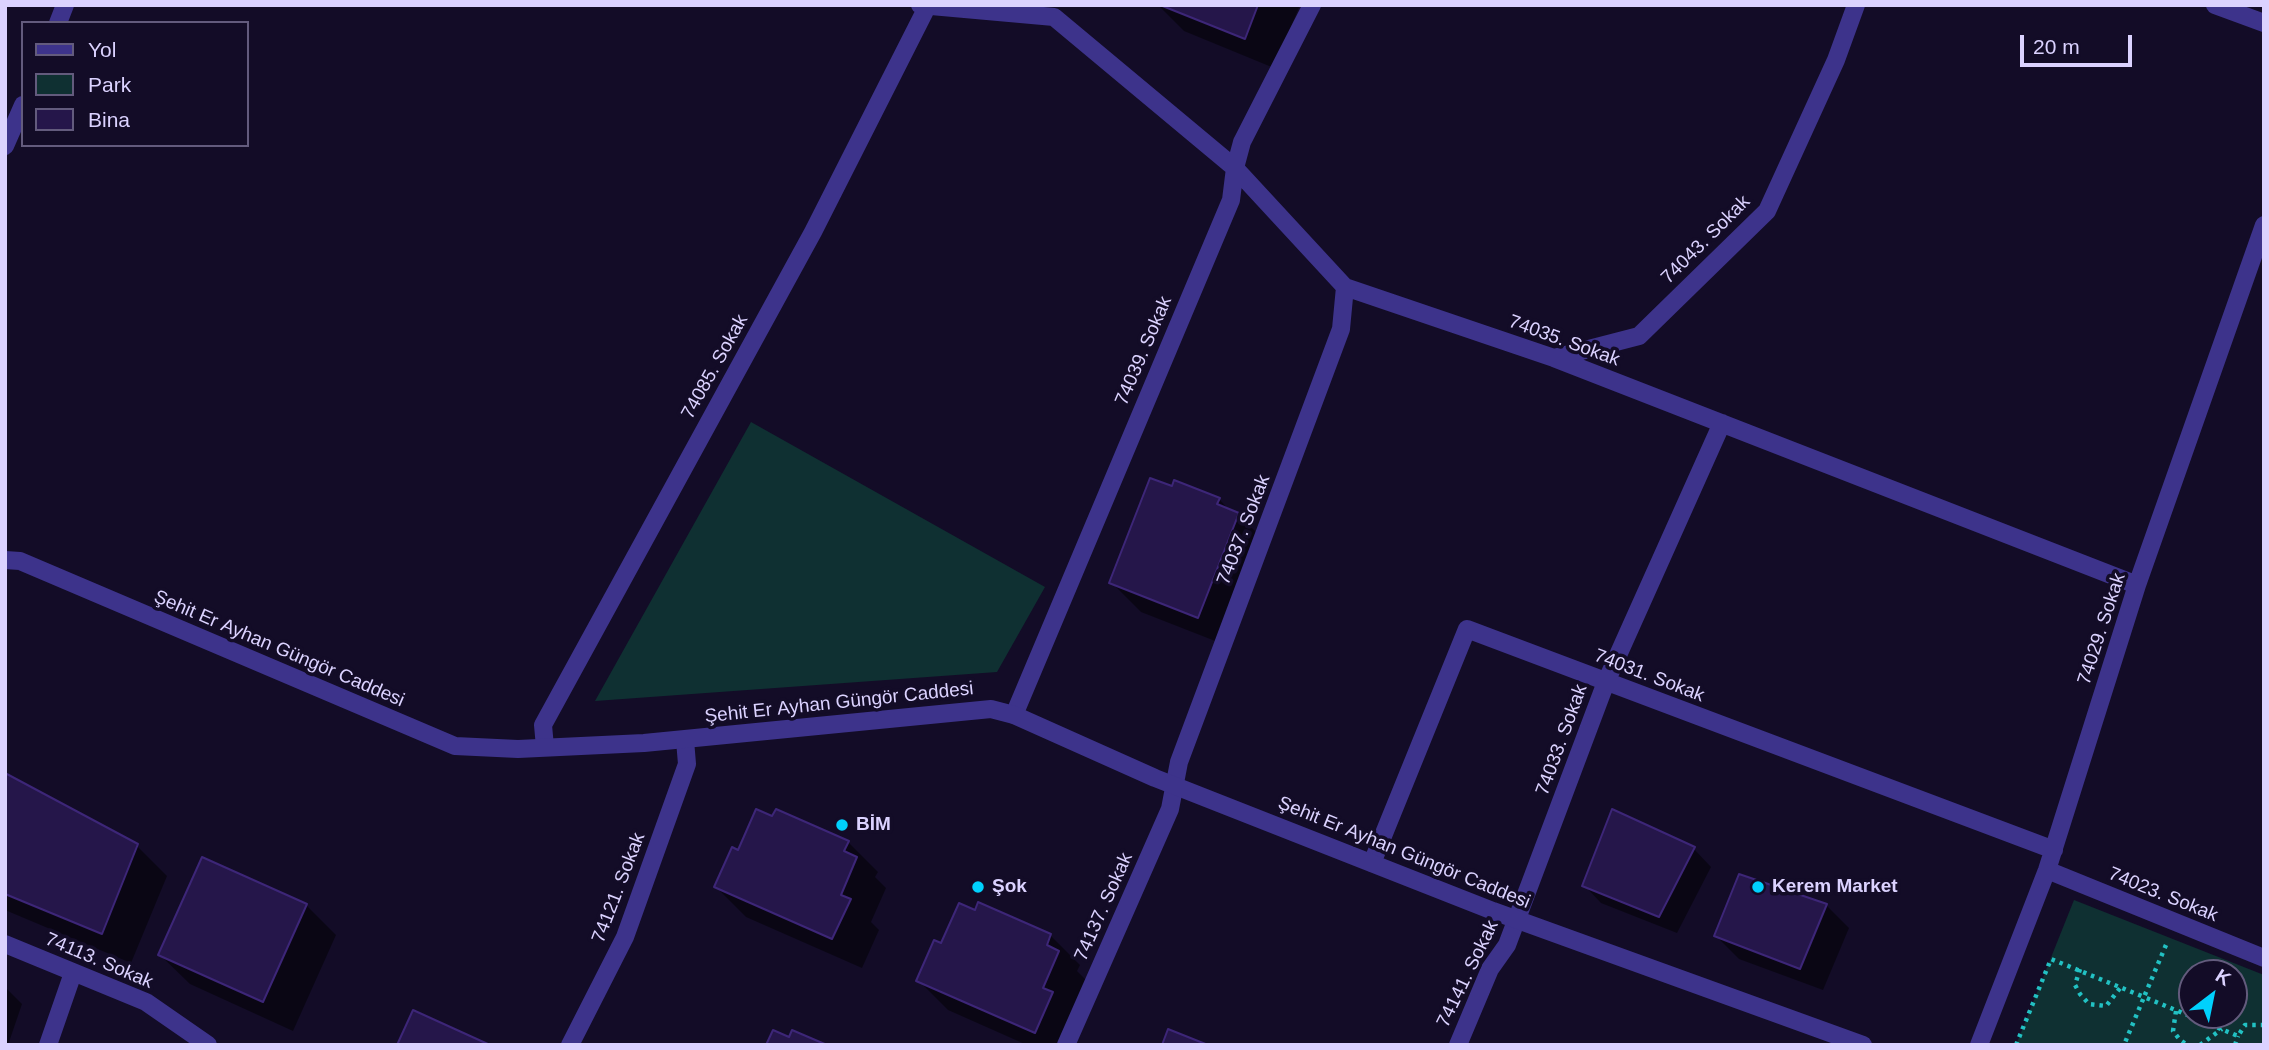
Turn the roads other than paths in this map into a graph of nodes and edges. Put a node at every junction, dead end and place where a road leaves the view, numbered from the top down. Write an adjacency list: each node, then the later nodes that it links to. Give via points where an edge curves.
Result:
1 (1312, 5): 9 (street, 74039. Sokak, via 1242,142)
2 (1856, 5): 12 (street, 74043. Sokak, via 1767,211 1639,335)
3 (2215, 5): 6 (street)
4 (924, 6): 5 (street); 19 (street, 74085. Sokak, via 813,232 543,725)
5 (1058, 11): 9 (street, 74035. Sokak)
6 (2264, 23)
7 (21, 109): 8 (street)
8 (5, 146)
9 (1235, 168): 11 (street, 74035. Sokak); 17 (street, 74039. Sokak, via 1231,200)
10 (2264, 225): 15 (street, 74029. Sokak)
11 (1345, 287): 12 (street, 74035. Sokak); 20 (street, 74037. Sokak, via 1341,330)
12 (1554, 358): 13 (street, 74035. Sokak)
13 (1722, 423): 15 (street, 74035. Sokak); 16 (street, 74033. Sokak)
14 (5, 560): 19 (street, Şehit Er Ayhan Güngör Caddesi, via 20,561 455,747)
15 (2137, 584): 21 (street, 74029. Sokak)
16 (1606, 682): 21 (street, 74031. Sokak); 22 (street, 74031. Sokak, via 1467,629); 24 (street, 74033. Sokak)
17 (1014, 715): 18 (street, Şehit Er Ayhan Güngör Caddesi, via 990,709); 20 (street, Şehit Er Ayhan Güngör Caddesi)
18 (685, 740): 19 (street, Şehit Er Ayhan Güngör Caddesi); 30 (street, 74121. Sokak, via 687,764 625,937)
19 (545, 747)
20 (1174, 785): 22 (street, Şehit Er Ayhan Güngör Caddesi); 31 (street, 74137. Sokak, via 1170,809)
21 (2054, 850): 23 (street, 74029. Sokak)
22 (1372, 863): 24 (street, Şehit Er Ayhan Güngör Caddesi)
23 (2047, 870): 26 (street, 74023. Sokak); 34 (street, 74029. Sokak)
24 (1517, 921): 32 (street, 74141. Sokak, via 1490,969); 33 (street, Şehit Er Ayhan Güngör Caddesi)
25 (5, 944): 27 (street, 74113. Sokak)
26 (2264, 958)
27 (73, 973): 28 (street); 29 (street, 74113. Sokak, via 146,1002)
28 (48, 1045)
29 (208, 1045)
30 (570, 1045)
31 (1066, 1045)
32 (1458, 1045)
33 (1863, 1045)
34 (1979, 1045)

